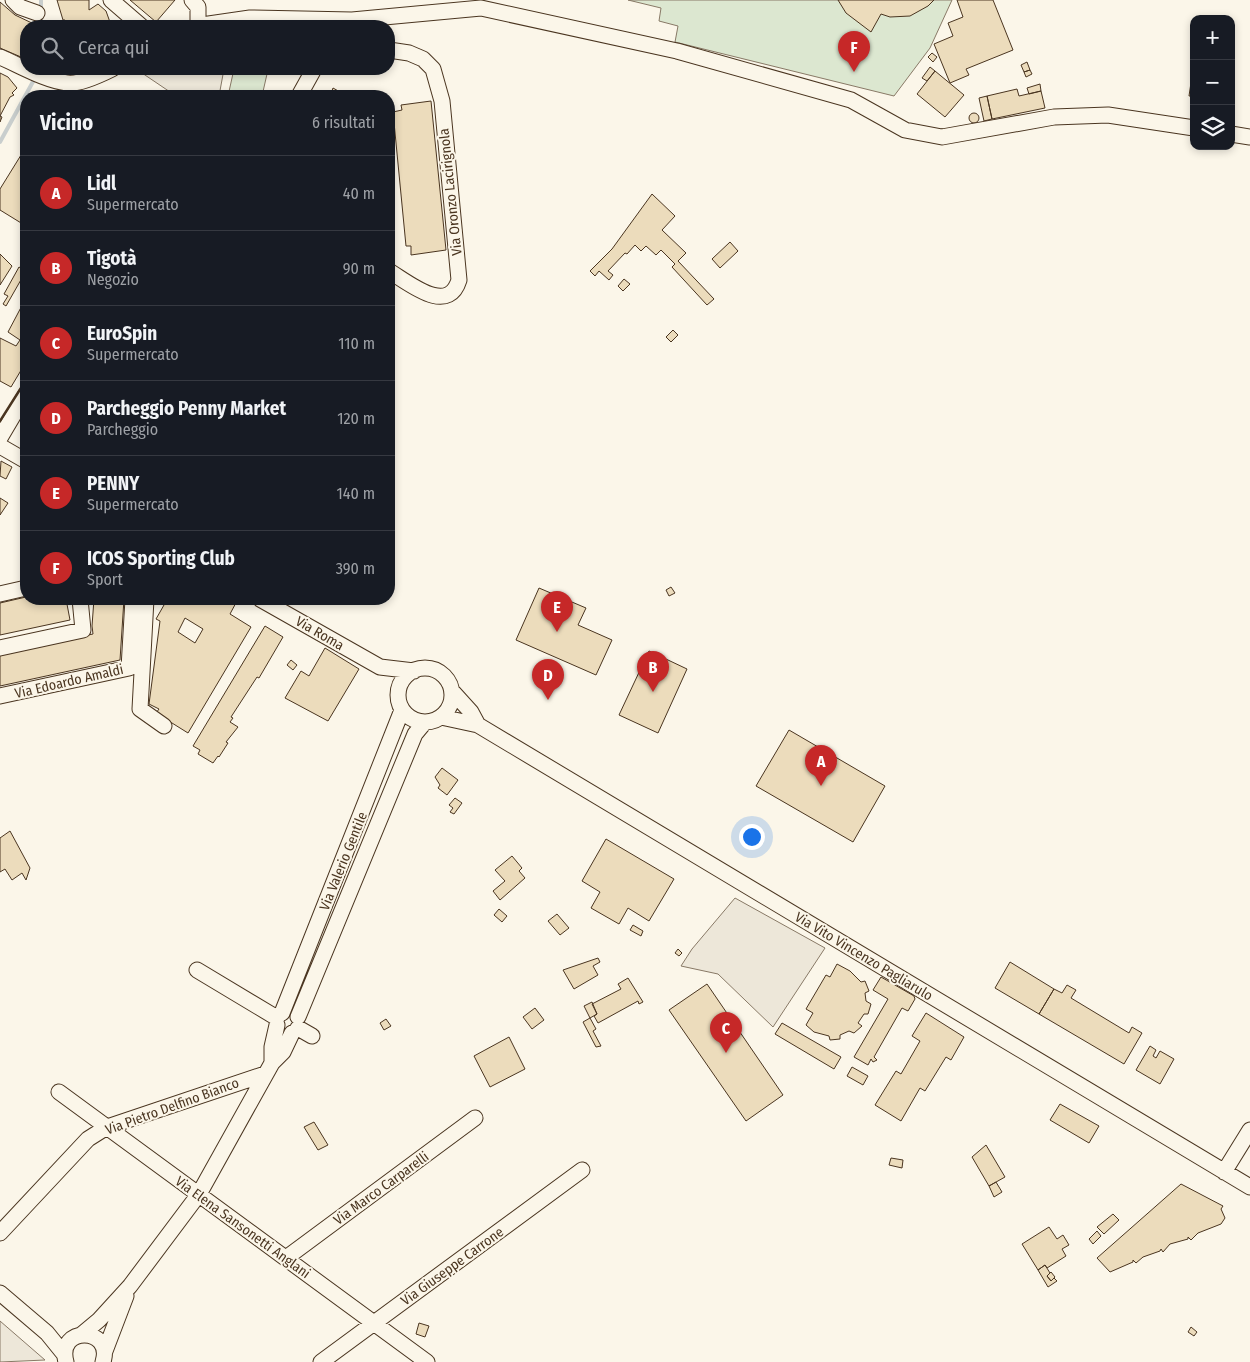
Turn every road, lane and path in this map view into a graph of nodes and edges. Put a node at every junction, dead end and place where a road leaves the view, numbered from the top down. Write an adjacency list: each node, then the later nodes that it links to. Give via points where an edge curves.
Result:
1 (13, 0): 5 (street, via 20,7)
2 (111, 0): 6 (street)
3 (192, 0): 7 (street, via 198,7)
4 (483, 4): 10 (street); 18 (street, via 686,54 851,100 905,130 942,137 1054,117 1108,115)
5 (37, 13)
6 (134, 20)
7 (197, 20)
8 (237, 20): 9 (street)
9 (284, 20)
10 (358, 20)
11 (395, 51): 21 (street, Via Oronzo Lacirignola, via 423,59 433,69 442,101 459,280 450,296 441,298)
12 (0, 57): 13 (street)
13 (20, 66)
14 (41, 75): 15 (street, via 68,84)
15 (101, 75)
16 (311, 75): 17 (street)
17 (302, 90)
18 (1190, 127)
19 (1235, 135): 20 (street)
20 (1250, 137)
21 (395, 274)
22 (20, 404): 23 (street)
23 (0, 438)
24 (0, 446): 25 (street)
25 (20, 458)
26 (20, 589): 27 (street)
27 (0, 594)
28 (81, 605): 32 (street, via 83,630)
29 (133, 605): 37 (street, Via Edoardo Amaldi, via 129,668)
30 (146, 605): 42 (street, via 140,709)
31 (271, 605): 33 (street, Via Roma)
32 (0, 648)
33 (380, 667): 34 (street, Via Roma); 36 (street, Via Roma)
34 (414, 671): 35 (street, via 432,669 440,673); 36 (street, via 401,683)
35 (452, 691): 39 (street, via 451,703); 41 (street, Via Vito Vincenzo Pagliarulo)
36 (398, 692): 38 (street)
37 (0, 696)
38 (402, 710): 40 (street, via 408,716); 44 (street, Via Valerio Gentile)
39 (441, 717): 40 (street); 41 (street, Via Vito Vincenzo Pagliarulo)
40 (425, 722): 45 (street, Via Valerio Gentile, via 415,734)
41 (478, 724): 53 (street, Via Vito Vincenzo Pagliarulo)
42 (164, 726)
43 (197, 970): 44 (street)
44 (279, 1019): 45 (street, via 281,1032); 45 (street, via 289,1011); 47 (street, Via Valerio Gentile)
45 (296, 1026): 46 (street); 47 (street, Via Valerio Gentile, via 283,1052)
46 (312, 1036)
47 (269, 1068): 50 (street, Via Pietro Delfino Bianco); 55 (street, Via Valerio Gentile)
48 (59, 1092): 50 (street, Via Elena Sansonetti Anglani)
49 (475, 1118): 57 (street, Via Marco Carparelli)
50 (107, 1127): 55 (street, Via Elena Sansonetti Anglani); 56 (street, Via Pietro Delfino Bianco, via 88,1139)
51 (1250, 1130): 53 (street)
52 (582, 1170): 60 (street, Via Giuseppe Carrone)
53 (1224, 1172): 54 (street, Via Vito Vincenzo Pagliarulo)
54 (1250, 1188)
55 (199, 1194): 57 (street, Via Elena Sansonetti Anglani); 58 (street, Via Valerio Gentile)
56 (0, 1233)
57 (286, 1258): 60 (street, Via Elena Sansonetti Anglani)
58 (130, 1286): 62 (street, Via Valerio Gentile, via 99,1320); 63 (street, Via Valerio Gentile)
59 (0, 1293): 61 (street)
60 (374, 1323): 65 (street, Via Giuseppe Carrone); 66 (street, Via Elena Sansonetti Anglani)
61 (47, 1333): 62 (street); 64 (street)
62 (78, 1336): 63 (street, via 93,1336 102,1345); 64 (street, via 66,1347)
63 (105, 1358)
64 (65, 1360)
65 (321, 1362)
66 (427, 1362)

